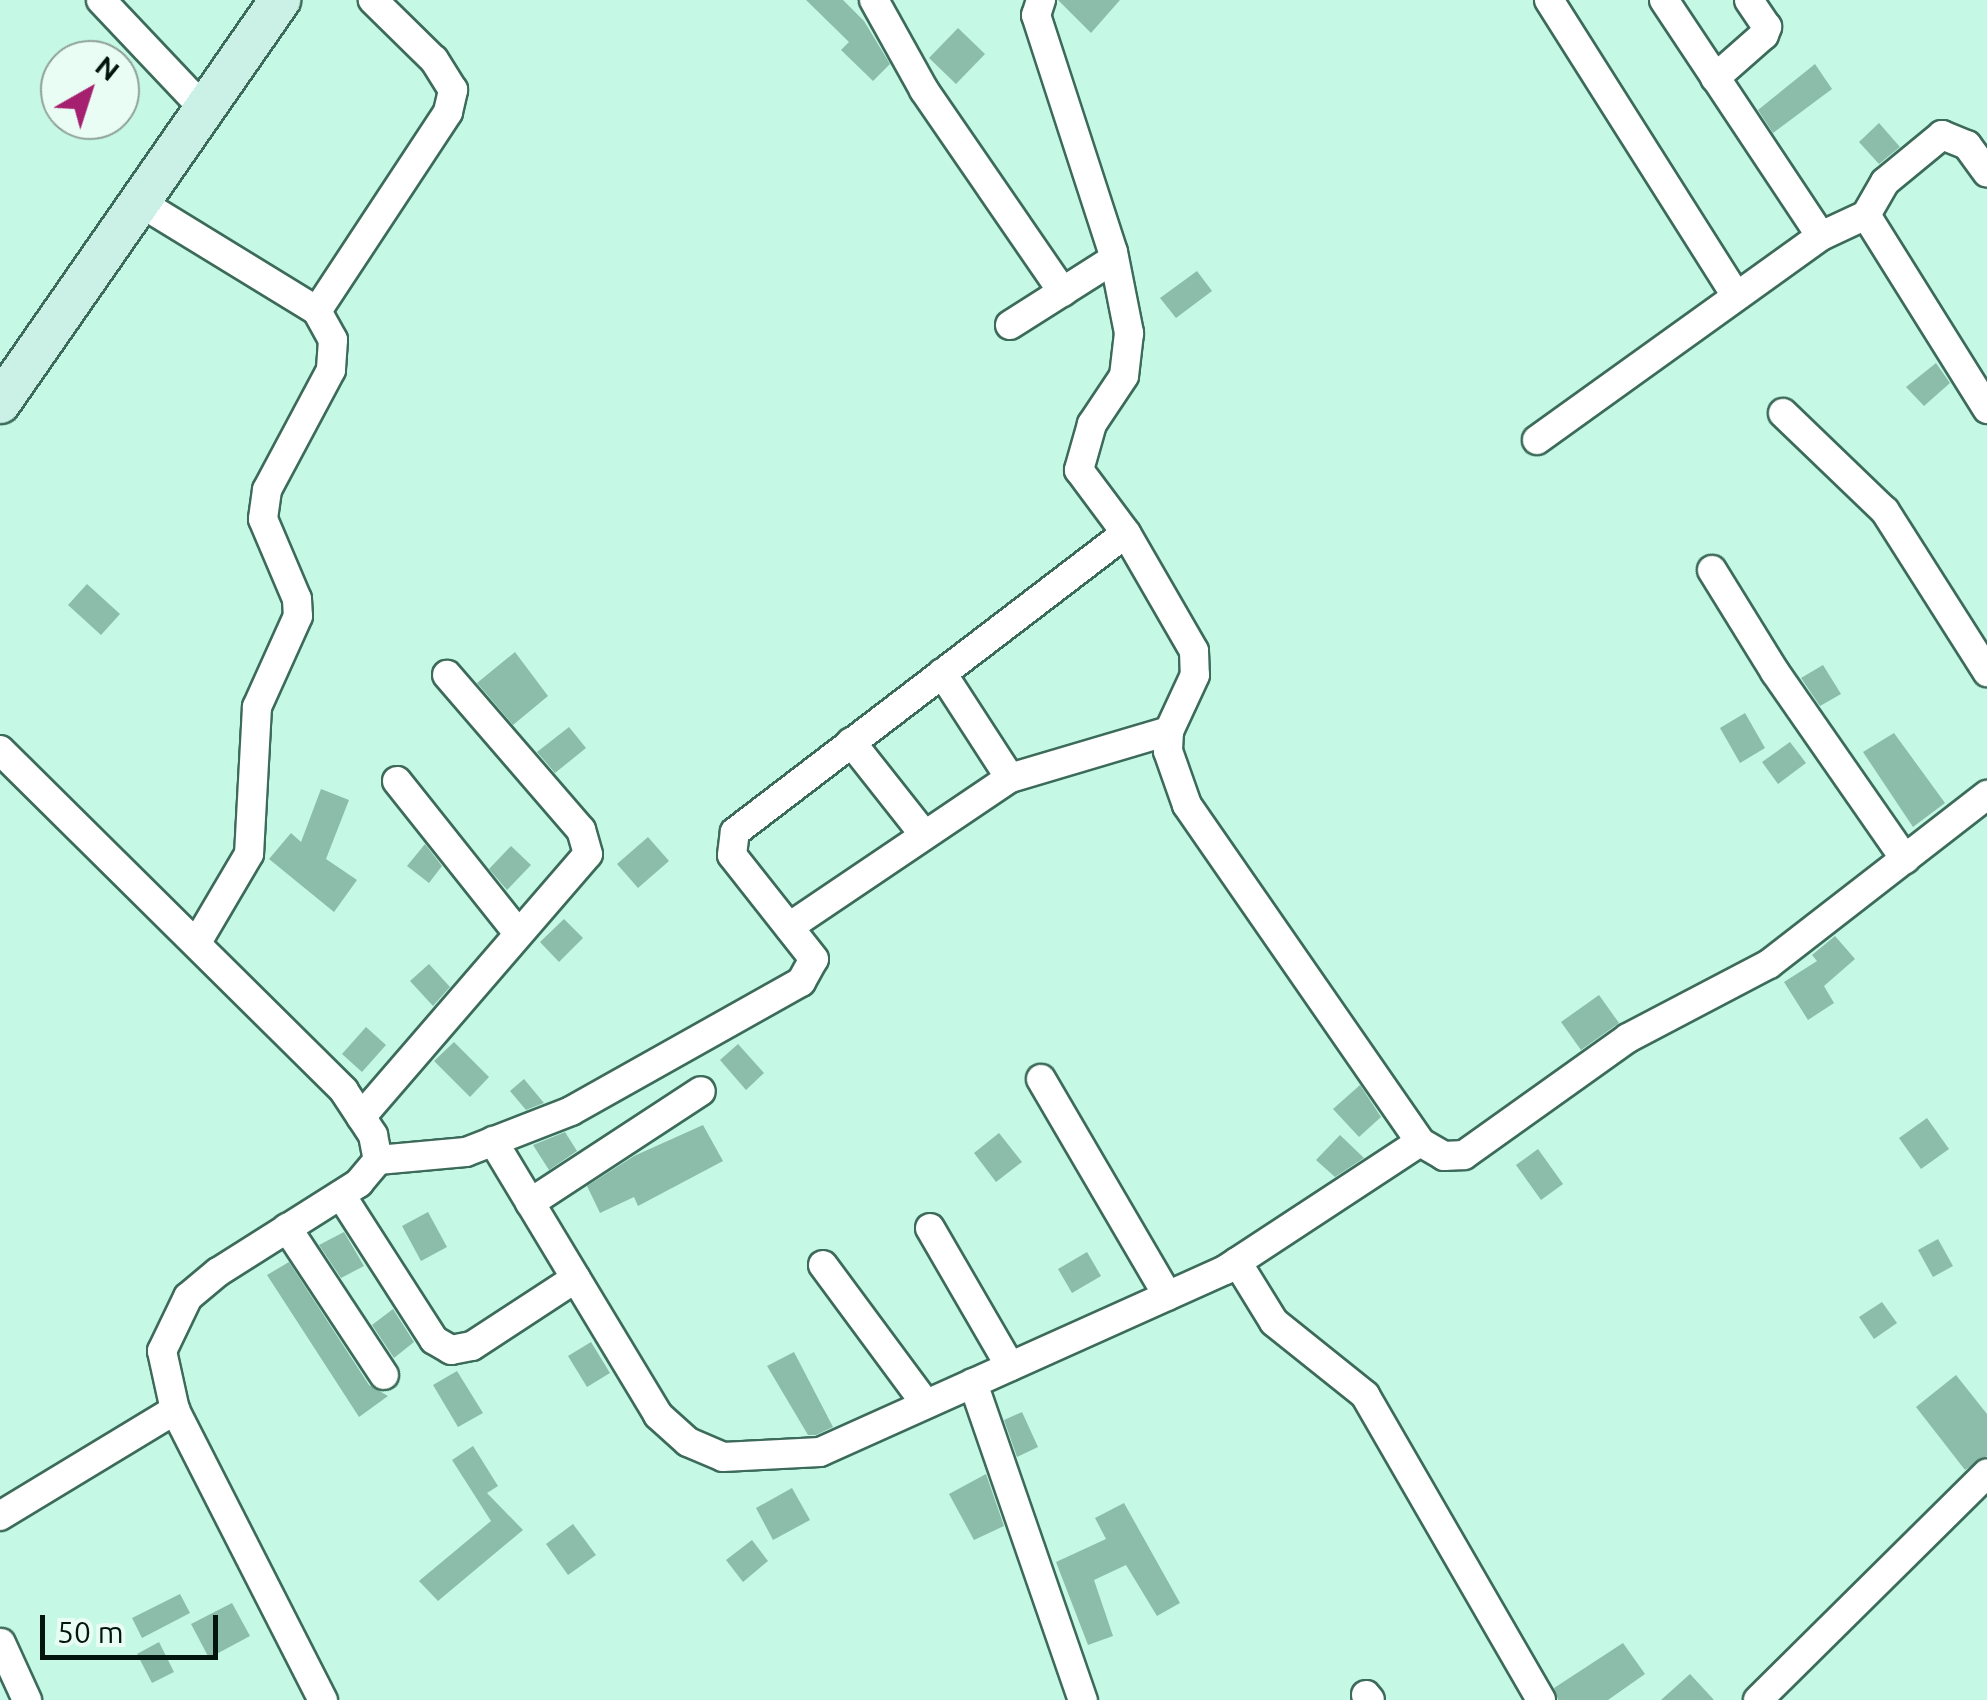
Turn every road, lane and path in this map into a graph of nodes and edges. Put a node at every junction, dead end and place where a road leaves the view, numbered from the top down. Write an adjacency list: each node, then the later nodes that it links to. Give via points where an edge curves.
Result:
1 (101, 0): 10 (street)
2 (373, 0): 18 (street, via 434,60 453,90 448,112)
3 (874, 0): 16 (street, via 924,90)
4 (1040, 0): 15 (street, via 1036,15)
5 (1549, 0): 17 (street)
6 (1664, 0): 9 (street)
7 (1749, 0): 9 (street, via 1767,27 1764,35)
8 (274, 2): 10 (street)
9 (1715, 78): 14 (street)
10 (206, 110): 12 (street)
11 (1987, 172): 13 (street, via 1967,146 1942,135 1885,182)
12 (141, 204): 18 (street); 20 (street)
13 (1866, 215): 14 (street); 21 (street)
14 (1821, 236): 17 (street)
15 (1114, 259): 16 (street); 24 (street, via 1129,334 1124,376 1092,424 1079,470)
16 (1062, 292): 19 (street)
17 (1736, 296): 23 (street)
18 (317, 311): 39 (street, via 334,340 331,370 267,490 263,519 297,598 298,616 257,707 249,854)
19 (1010, 325)
20 (0, 403)
21 (1987, 409)
22 (1783, 413): 27 (street, via 1884,512)
23 (1537, 440)
24 (1126, 533): 26 (street); 29 (street, via 1194,650 1195,675)
25 (1712, 570): 36 (street, via 1774,672)
26 (942, 672): 30 (street); 32 (street)
27 (1987, 672)
28 (448, 675): 38 (street, via 589,842 588,854)
29 (1169, 731): 32 (street); 44 (street, via 1168,751 1187,804)
30 (851, 742): 35 (street); 37 (street, via 735,832 731,842 732,854)
31 (0, 750): 39 (street)
32 (1010, 778): 35 (street)
33 (397, 781): 38 (street)
34 (1987, 795): 36 (street)
35 (922, 832): 37 (street)
36 (1905, 859): 44 (street, via 1769,964 1628,1038 1464,1154 1444,1156)
37 (789, 927): 43 (street, via 814,959 801,982 571,1111)
38 (518, 934): 42 (street)
39 (196, 944): 42 (street, via 344,1090)
40 (1042, 1078): 53 (street)
41 (701, 1091): 47 (street)
42 (361, 1116): 45 (street)
43 (494, 1141): 45 (street, via 466,1152); 47 (street)
44 (1420, 1142): 50 (street)
45 (378, 1160): 46 (street)
46 (341, 1195): 48 (street); 52 (street, via 434,1340 451,1350 472,1346)
47 (530, 1202): 52 (street)
48 (287, 1228): 55 (street); 58 (street, via 218,1272 173,1319 162,1351)
49 (930, 1228): 54 (street)
50 (1237, 1262): 53 (street); 65 (street, via 1274,1322 1365,1394)
51 (823, 1265): 57 (street)
52 (576, 1278): 57 (street, via 658,1415 688,1442 723,1457 820,1452)
53 (1168, 1296): 54 (street)
54 (1010, 1366): 56 (street)
55 (384, 1375)
56 (973, 1383): 57 (street); 64 (street)
57 (926, 1404)
58 (175, 1410): 60 (street); 63 (street)
59 (1987, 1473): 66 (street)
60 (0, 1516)
61 (1, 1643): 62 (street)
62 (27, 1700)
63 (323, 1700)
64 (1083, 1700)
65 (1541, 1700)
66 (1758, 1700)

